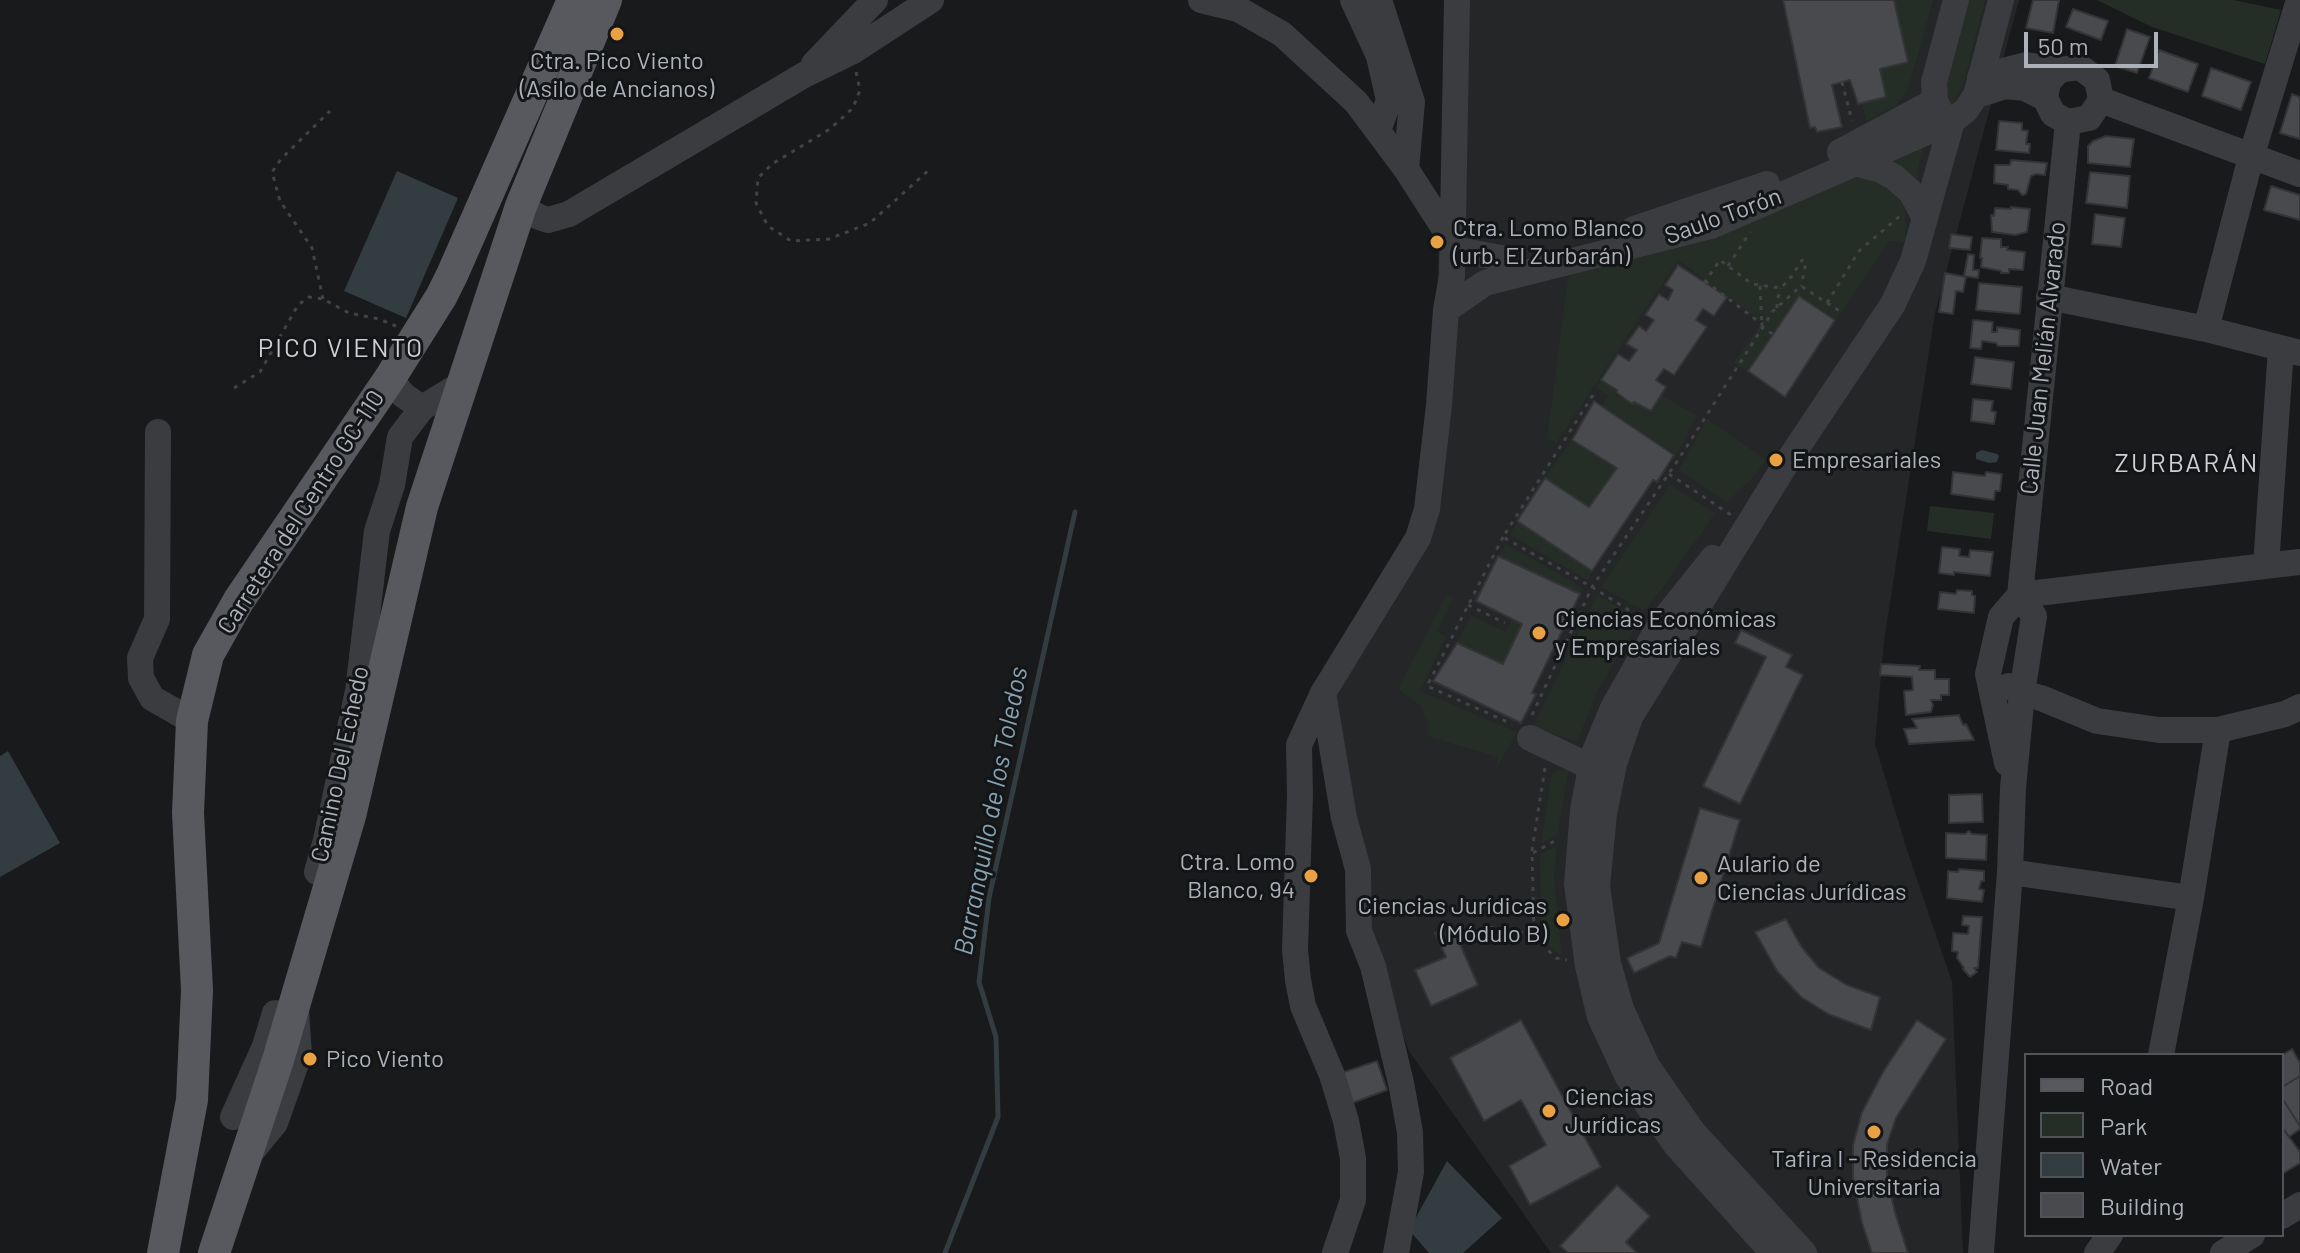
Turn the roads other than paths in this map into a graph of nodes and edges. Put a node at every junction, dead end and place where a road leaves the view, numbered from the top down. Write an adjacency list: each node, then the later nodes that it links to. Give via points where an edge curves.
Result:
1 (573, 0): 34 (main road, Carretera del Centro GC-110, via 452,275)
2 (606, 0): 25 (main road)
3 (931, 0): 12 (street)
4 (1201, 0): 20 (street, via 1238,9 1282,34 1356,102)
5 (1353, 0): 20 (street, via 1379,56 1389,100)
6 (1379, 0): 23 (street, via 1412,102)
7 (1457, 0): 27 (street)
8 (1956, 0): 18 (street, via 1934,82)
9 (2001, 0): 15 (street)
10 (2299, 0): 22 (street)
11 (871, 2): 12 (street); 14 (street)
12 (898, 22): 14 (street)
13 (2059, 70): 15 (street, via 2026,65); 16 (street, via 2048,82); 17 (street, via 2080,67 2097,80)
14 (804, 75): 25 (street, via 569,214 548,220)
15 (1978, 86): 16 (street, via 2025,88); 18 (street, via 1966,110)
16 (2045, 98): 19 (street, via 2053,114)
17 (2101, 100): 19 (street, via 2089,118); 22 (street)
18 (1944, 111): 21 (street, Saulo Torón); 26 (street)
19 (2068, 122): 30 (street, Calle Juan Melián Alvarado)
20 (1378, 131): 23 (street)
21 (1856, 154): 26 (street, via 1911,192); 28 (street, Saulo Torón, via 1644,227); 31 (street, Saulo Torón, via 1711,226 1485,283)
22 (2251, 157): 24 (street); 32 (street)
23 (1406, 169): 27 (street)
24 (2300, 174)
25 (521, 206): 35 (main road)
26 (1915, 215): 38 (street, via 1913,261 1893,304)
27 (1452, 244): 28 (street); 29 (street)
28 (1512, 260): 29 (street, Saulo Torón)
29 (1452, 276): 31 (street)
30 (2049, 297): 32 (street); 41 (street, Calle Juan Melián Alvarado)
31 (1446, 310): 43 (street, via 1427,509 1418,538)
32 (2206, 329): 33 (street)
33 (2290, 350): 40 (street)
34 (390, 378): 36 (street); 46 (main road, Carretera del Centro GC-110, via 239,600 208,655)
35 (463, 383): 36 (street); 55 (main road, via 422,507 350,816 296,1000)
36 (422, 408): 55 (street, Camino Del Echedo, via 400,437 377,531 358,691 326,840)
37 (158, 432): 46 (street, via 157,619 140,658 141,678 152,698)
38 (1782, 470): 49 (street, via 1658,629 1613,708); 62 (street, via 1630,717 1604,814 1597,886 1616,994 1647,1066 1693,1132)
39 (2300, 562): 40 (street)
40 (2266, 566): 41 (street)
41 (2020, 595): 42 (street, Calle Juan Melián Alvarado, via 2001,617); 44 (street, Calle Juan Melián Alvarado, via 2034,616)
42 (1988, 674): 44 (street); 50 (street, Calle Juan Melián Alvarado)
43 (1323, 693): 59 (street, via 1299,745 1295,950 1303,1006 1332,1075 1353,1158 1353,1200); 60 (street, via 1358,869 1359,931 1373,966 1410,1132 1411,1172)
44 (2022, 693): 47 (street, via 2097,721 2159,730); 50 (street, Calle Juan Melián Alvarado)
45 (2300, 707): 47 (street)
46 (192, 721): 54 (main road, Carretera del Centro GC-110, via 188,813 197,990)
47 (2218, 730): 52 (street)
48 (1531, 736): 49 (street)
49 (1591, 767): 61 (street, via 1577,884 1600,1017 1628,1077 1676,1145)
50 (2013, 788): 51 (street, Calle Juan Melián Alvarado)
51 (2010, 872): 52 (street); 63 (street, Calle Juan Melián Alvarado)
52 (2191, 898): 53 (street)
53 (2161, 1053)
54 (192, 1100): 55 (street); 57 (main road, Carretera del Centro GC-110)
55 (243, 1138): 58 (main road)
56 (2249, 1237): 64 (street)
57 (163, 1253)
58 (214, 1253)
59 (1335, 1253)
60 (1396, 1253)
61 (1773, 1253)
62 (1804, 1253)
63 (1981, 1253)
64 (2223, 1253)

